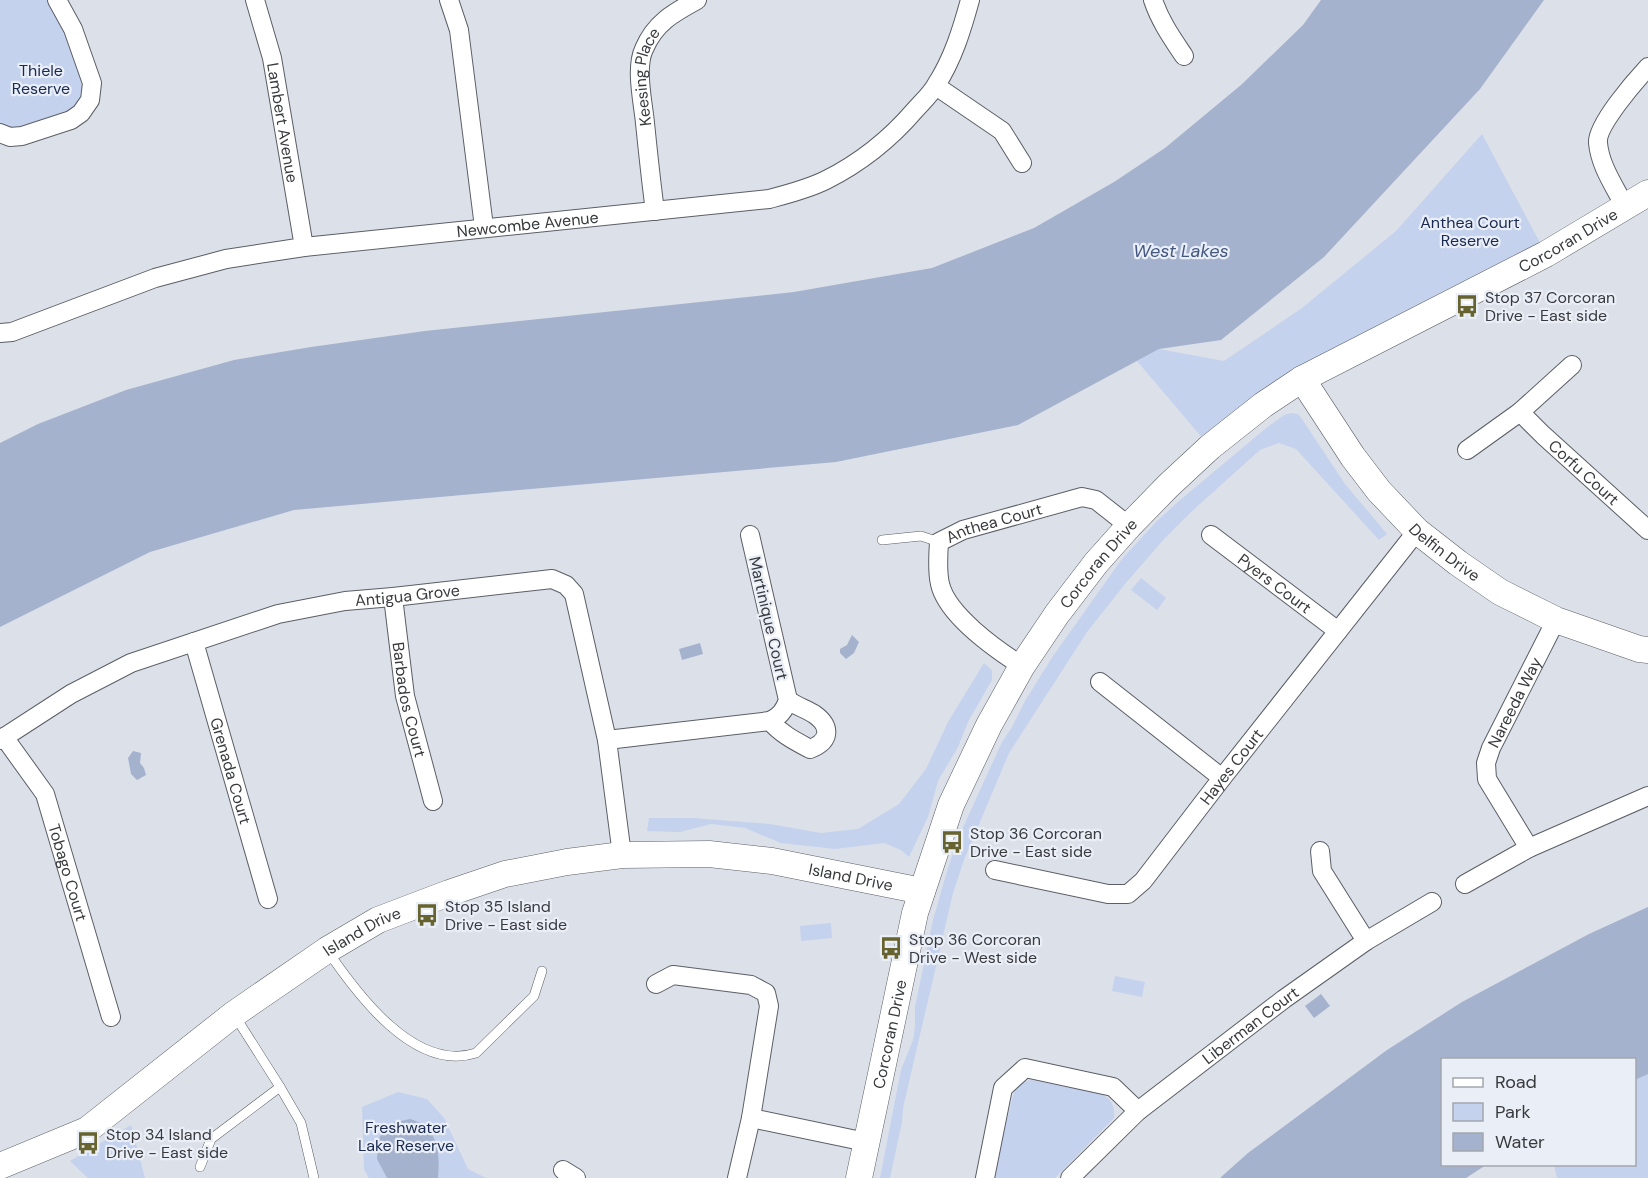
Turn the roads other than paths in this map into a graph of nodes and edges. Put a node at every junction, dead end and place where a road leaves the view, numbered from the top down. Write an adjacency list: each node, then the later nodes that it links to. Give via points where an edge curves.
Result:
1 (57, 0): 10 (street, via 73,29 92,83 90,100 71,120 22,136)
2 (255, 0): 16 (street, Lambert Avenue, via 272,58)
3 (449, 0): 15 (street, via 459,30)
4 (697, 0): 14 (street, Keesing Place, via 662,22 642,52 640,75)
5 (970, 0): 9 (street, Newcombe Avenue, via 959,38)
6 (1153, 0): 7 (street, via 1165,28)
7 (1184, 56)
8 (1648, 67): 13 (street, via 1606,120 1597,140 1601,159)
9 (936, 86): 11 (street, via 1002,131); 14 (street, Newcombe Avenue, via 899,129 826,180 769,200)
10 (0, 133)
11 (1022, 163)
12 (1648, 193): 13 (street, Corcoran Drive)
13 (1625, 207): 19 (street, Corcoran Drive, via 1546,254)
14 (655, 211): 15 (street, Newcombe Avenue)
15 (484, 227): 16 (street, Newcombe Avenue)
16 (304, 247): 17 (street, Newcombe Avenue, via 226,259 155,278 12,332)
17 (0, 333)
18 (1572, 365): 20 (street)
19 (1302, 379): 22 (street, Corcoran Drive, via 1210,447); 24 (street, Delfin Drive, via 1353,457)
20 (1520, 412): 21 (street); 23 (street, Corfu Court)
21 (1467, 450)
22 (1129, 526): 28 (street, Anthea Court, via 1096,500 1082,497 963,530); 34 (street, Corcoran Drive, via 1057,614)
23 (1648, 530)
24 (1417, 531): 30 (street, Delfin Drive, via 1500,592); 31 (street, Hayes Court)
25 (750, 535): 36 (street, Martinique Court)
26 (1211, 535): 31 (street, Pyers Court)
27 (882, 540): 28 (lane, via 921,537)
28 (939, 542): 34 (street, Anthea Court, via 938,568 946,602 988,642)
29 (393, 597): 32 (street, Antigua Grove, via 345,601 278,614); 39 (street, Antigua Grove, via 552,579 566,585 574,594); 42 (street, Barbados Court, via 405,696)
30 (1556, 620): 33 (street, Delfin Drive); 43 (street, Nareeda Way, via 1486,763 1487,779)
31 (1338, 631): 40 (street, Hayes Court)
32 (194, 642): 38 (street, Antigua Grove, via 131,663 71,694); 49 (street, Grenada Court)
33 (1648, 650)
34 (1022, 666): 48 (street, Corcoran Drive, via 951,806)
35 (1100, 682): 40 (street)
36 (788, 700): 37 (street, Martinique Court, via 779,716); 37 (street, Martinique Court, via 814,715 826,728 827,736 821,745 810,749)
37 (770, 721): 39 (street)
38 (2, 739): 56 (street, Tobago Court, via 45,794)
39 (607, 740): 45 (street, Antigua Grove)
40 (1222, 778): 46 (street, Hayes Court, via 1143,881 1128,894 1108,894)
41 (1648, 796): 43 (street)
42 (433, 801)
43 (1529, 848): 47 (street)
44 (1320, 851): 51 (street, via 1322,871)
45 (622, 855): 48 (street, Island Drive, via 709,854 772,861); 52 (street, Island Drive, via 505,874 378,920)
46 (995, 870)
47 (1465, 884)
48 (922, 891): 60 (street, Corcoran Drive)
49 (268, 899)
50 (1432, 902): 51 (street, Liberman Court)
51 (1366, 941): 58 (street, Liberman Court)
52 (327, 950): 53 (lane, via 352,987 405,1039 433,1053 455,1056 476,1053 534,996); 55 (street, Island Drive)
53 (542, 971)
54 (656, 984): 59 (street, via 673,975 751,985 766,993 769,1005)
55 (234, 1014): 57 (lane); 61 (street, Island Drive, via 87,1130)
56 (111, 1017)
57 (280, 1087): 62 (lane, via 211,1139); 63 (lane, via 301,1123)
58 (1138, 1111): 66 (street, via 1113,1088 1025,1068 1003,1088); 67 (street, Liberman Court)
59 (751, 1118): 60 (street); 64 (street)
60 (866, 1142): 65 (street, Corcoran Drive)
61 (0, 1166)
62 (200, 1167)
63 (314, 1178)
64 (737, 1178)
65 (859, 1178)
66 (985, 1178)
67 (1070, 1178)

